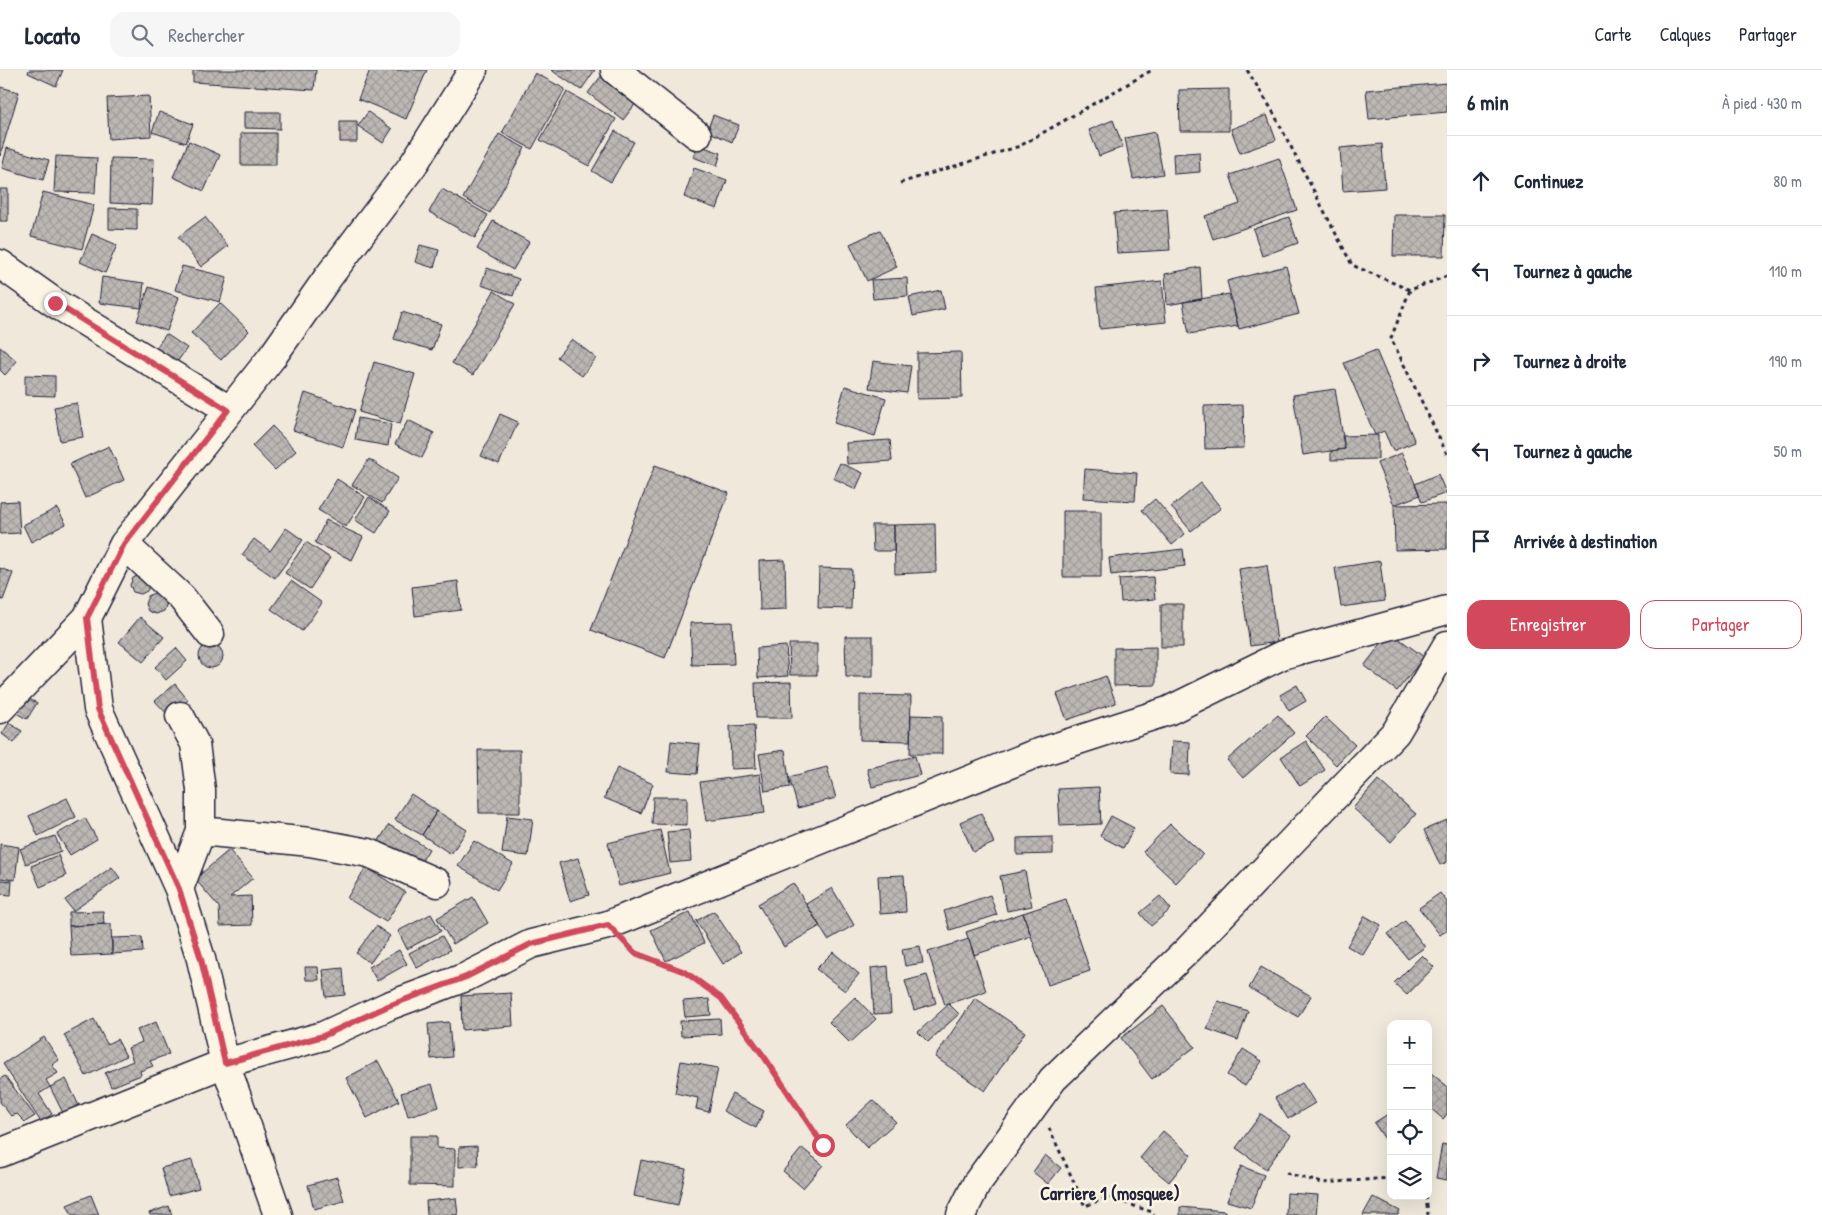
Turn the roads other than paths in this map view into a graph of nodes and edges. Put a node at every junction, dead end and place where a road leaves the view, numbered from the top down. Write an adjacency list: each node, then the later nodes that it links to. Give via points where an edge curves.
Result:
1 (473, 70): 5 (street, via 412,165 272,356)
2 (615, 70): 3 (street)
3 (697, 135)
4 (0, 264): 5 (street, via 55,303)
5 (228, 410): 6 (street)
6 (124, 544): 8 (street); 9 (street, via 182,598)
7 (1447, 610): 16 (street, via 1282,655 1168,711 1032,755 608,925 531,944 466,977 388,1006 323,1036)
8 (87, 618): 11 (street); 15 (street, via 98,709)
9 (210, 634)
10 (1446, 649): 19 (street, via 1396,732 1189,949 1053,1079 977,1183)
11 (0, 709)
12 (180, 716): 13 (street, via 195,744)
13 (202, 831): 14 (street, via 310,842 368,853); 15 (street)
14 (437, 883)
15 (179, 889): 16 (street, via 201,959)
16 (225, 1063): 17 (street); 18 (street)
17 (0, 1152)
18 (278, 1215)
19 (961, 1215)

